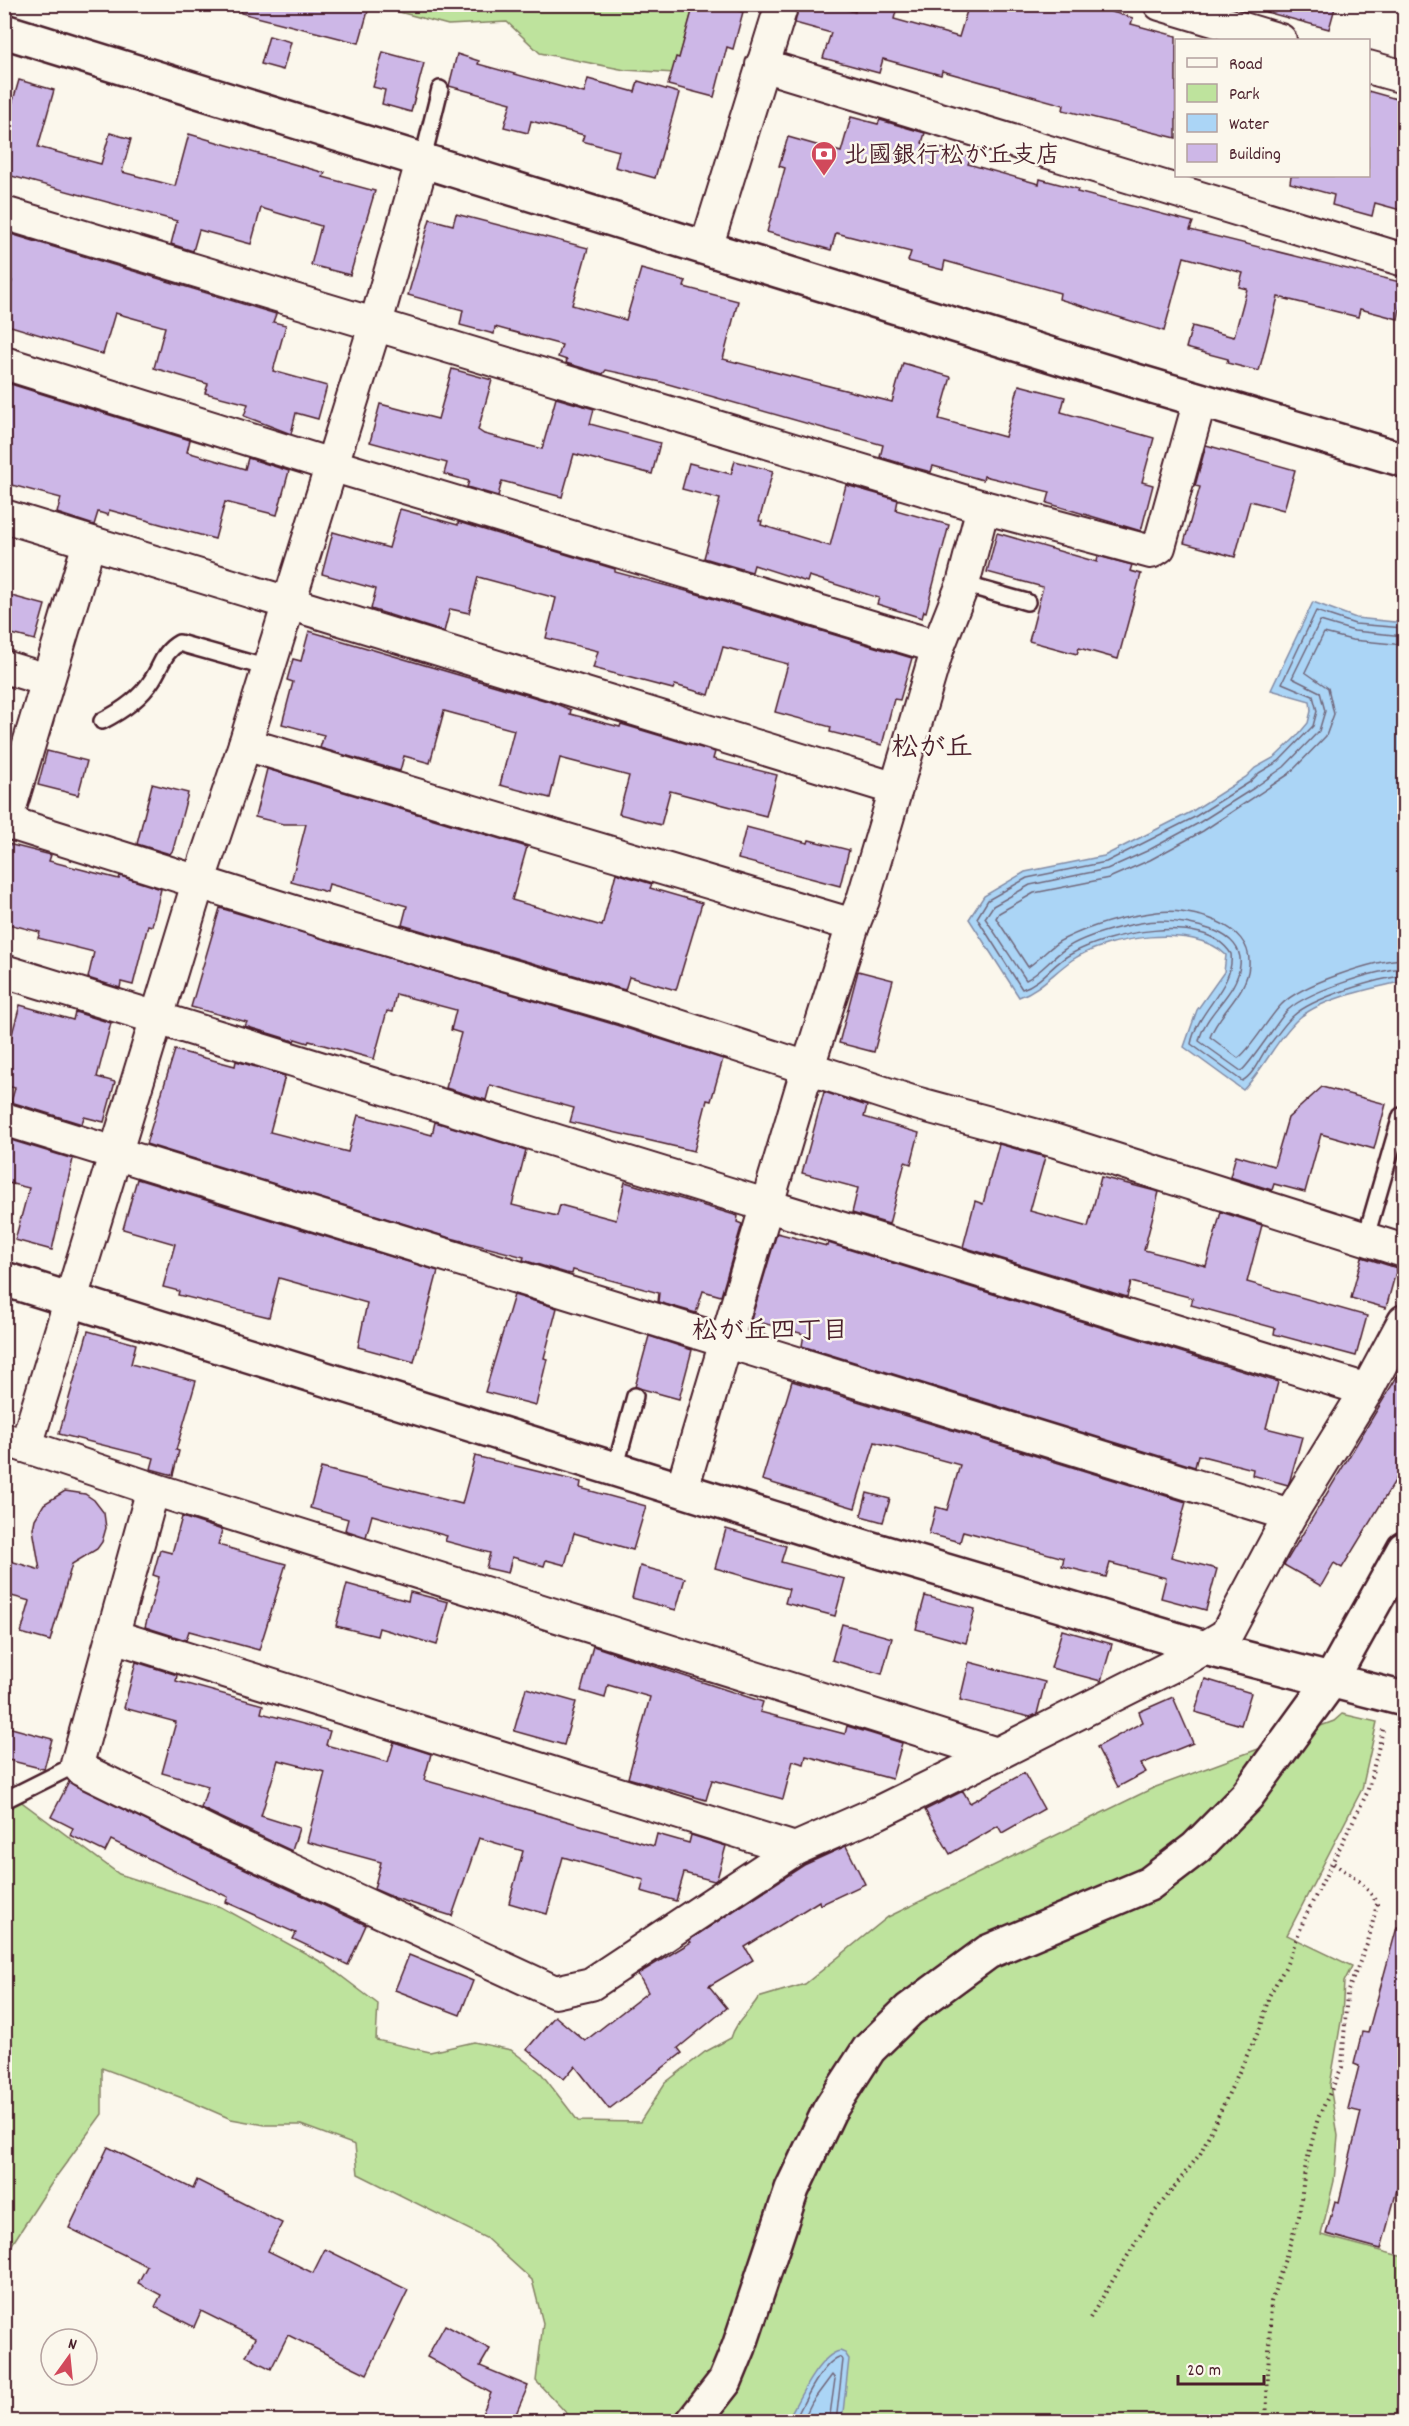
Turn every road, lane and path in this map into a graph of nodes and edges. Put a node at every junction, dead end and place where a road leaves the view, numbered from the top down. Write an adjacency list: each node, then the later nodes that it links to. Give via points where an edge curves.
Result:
1 (782, 4): 5 (street)
2 (1160, 4): 4 (street)
3 (4, 31): 9 (street)
4 (1277, 39)
5 (762, 65): 11 (street); 12 (street)
6 (1370, 68): 7 (street)
7 (1404, 77)
8 (440, 89): 9 (lane)
9 (422, 162): 11 (street); 13 (street)
10 (4, 213): 13 (street)
11 (705, 248): 15 (street)
12 (1404, 260)
13 (375, 326): 17 (street); 18 (street)
14 (4, 363): 17 (street)
15 (1200, 400): 16 (street); 18 (street, via 1159,547 1151,552)
16 (1404, 460)
17 (332, 465): 23 (street); 24 (street)
18 (982, 507): 21 (street)
19 (4, 516): 20 (street)
20 (89, 543): 23 (street); 27 (street)
21 (963, 584): 22 (lane); 24 (street)
22 (1027, 602)
23 (288, 603): 26 (street); 30 (street)
24 (938, 647): 30 (street)
25 (4, 667): 27 (street)
26 (268, 668): 28 (lane, via 178,643 164,655 152,681 131,704); 29 (street)
27 (47, 680): 31 (street)
28 (102, 721)
29 (245, 744): 32 (street); 33 (street)
30 (897, 789): 33 (street)
31 (5, 821): 32 (street)
32 (199, 880): 35 (street); 36 (street)
33 (853, 925): 36 (street)
34 (4, 971): 35 (street)
35 (158, 1018): 39 (street); 40 (street)
36 (808, 1067): 40 (street); 41 (street)
37 (1404, 1117): 41 (lane, via 1401,1116)
38 (4, 1119): 39 (street)
39 (116, 1154): 44 (street); 46 (street)
40 (768, 1205): 46 (street); 47 (street)
41 (1365, 1239): 42 (street)
42 (1404, 1251)
43 (4, 1279): 44 (street)
44 (72, 1300): 49 (street); 50 (street)
45 (1404, 1321): 47 (street)
46 (728, 1343): 52 (street); 53 (street)
47 (1367, 1390): 53 (street)
48 (635, 1396): 50 (lane)
49 (15, 1442): 51 (street)
50 (615, 1469): 52 (street)
51 (153, 1489): 55 (street); 59 (street)
52 (682, 1489): 56 (street)
53 (1290, 1515): 56 (street, via 1226,1635)
54 (1404, 1549): 57 (street)
55 (113, 1636): 60 (street); 62 (street)
56 (1205, 1648): 57 (street); 59 (street)
57 (1330, 1682): 58 (street); 65 (street, via 1247,1796 1196,1848 1149,1884 988,1952 909,2010 869,2049 829,2111 792,2189 725,2381)
58 (1397, 1697): 63 (path, via 1367,1793)
59 (997, 1754): 62 (street, via 877,1814)
60 (77, 1764): 61 (lane); 62 (street, via 82,1770 221,1838 555,1992 591,1984)
61 (9, 1798)
62 (795, 1849)
63 (1333, 1863): 64 (path, via 1305,1917 1286,1966 1269,1996 1261,2026 1200,2154 1153,2214); 66 (path, via 1359,1880 1377,1904 1368,1942 1347,1993 1342,2067 1318,2118 1305,2169 1299,2216 1271,2302)
64 (1090, 2318)
65 (693, 2421)
66 (1266, 2421)

